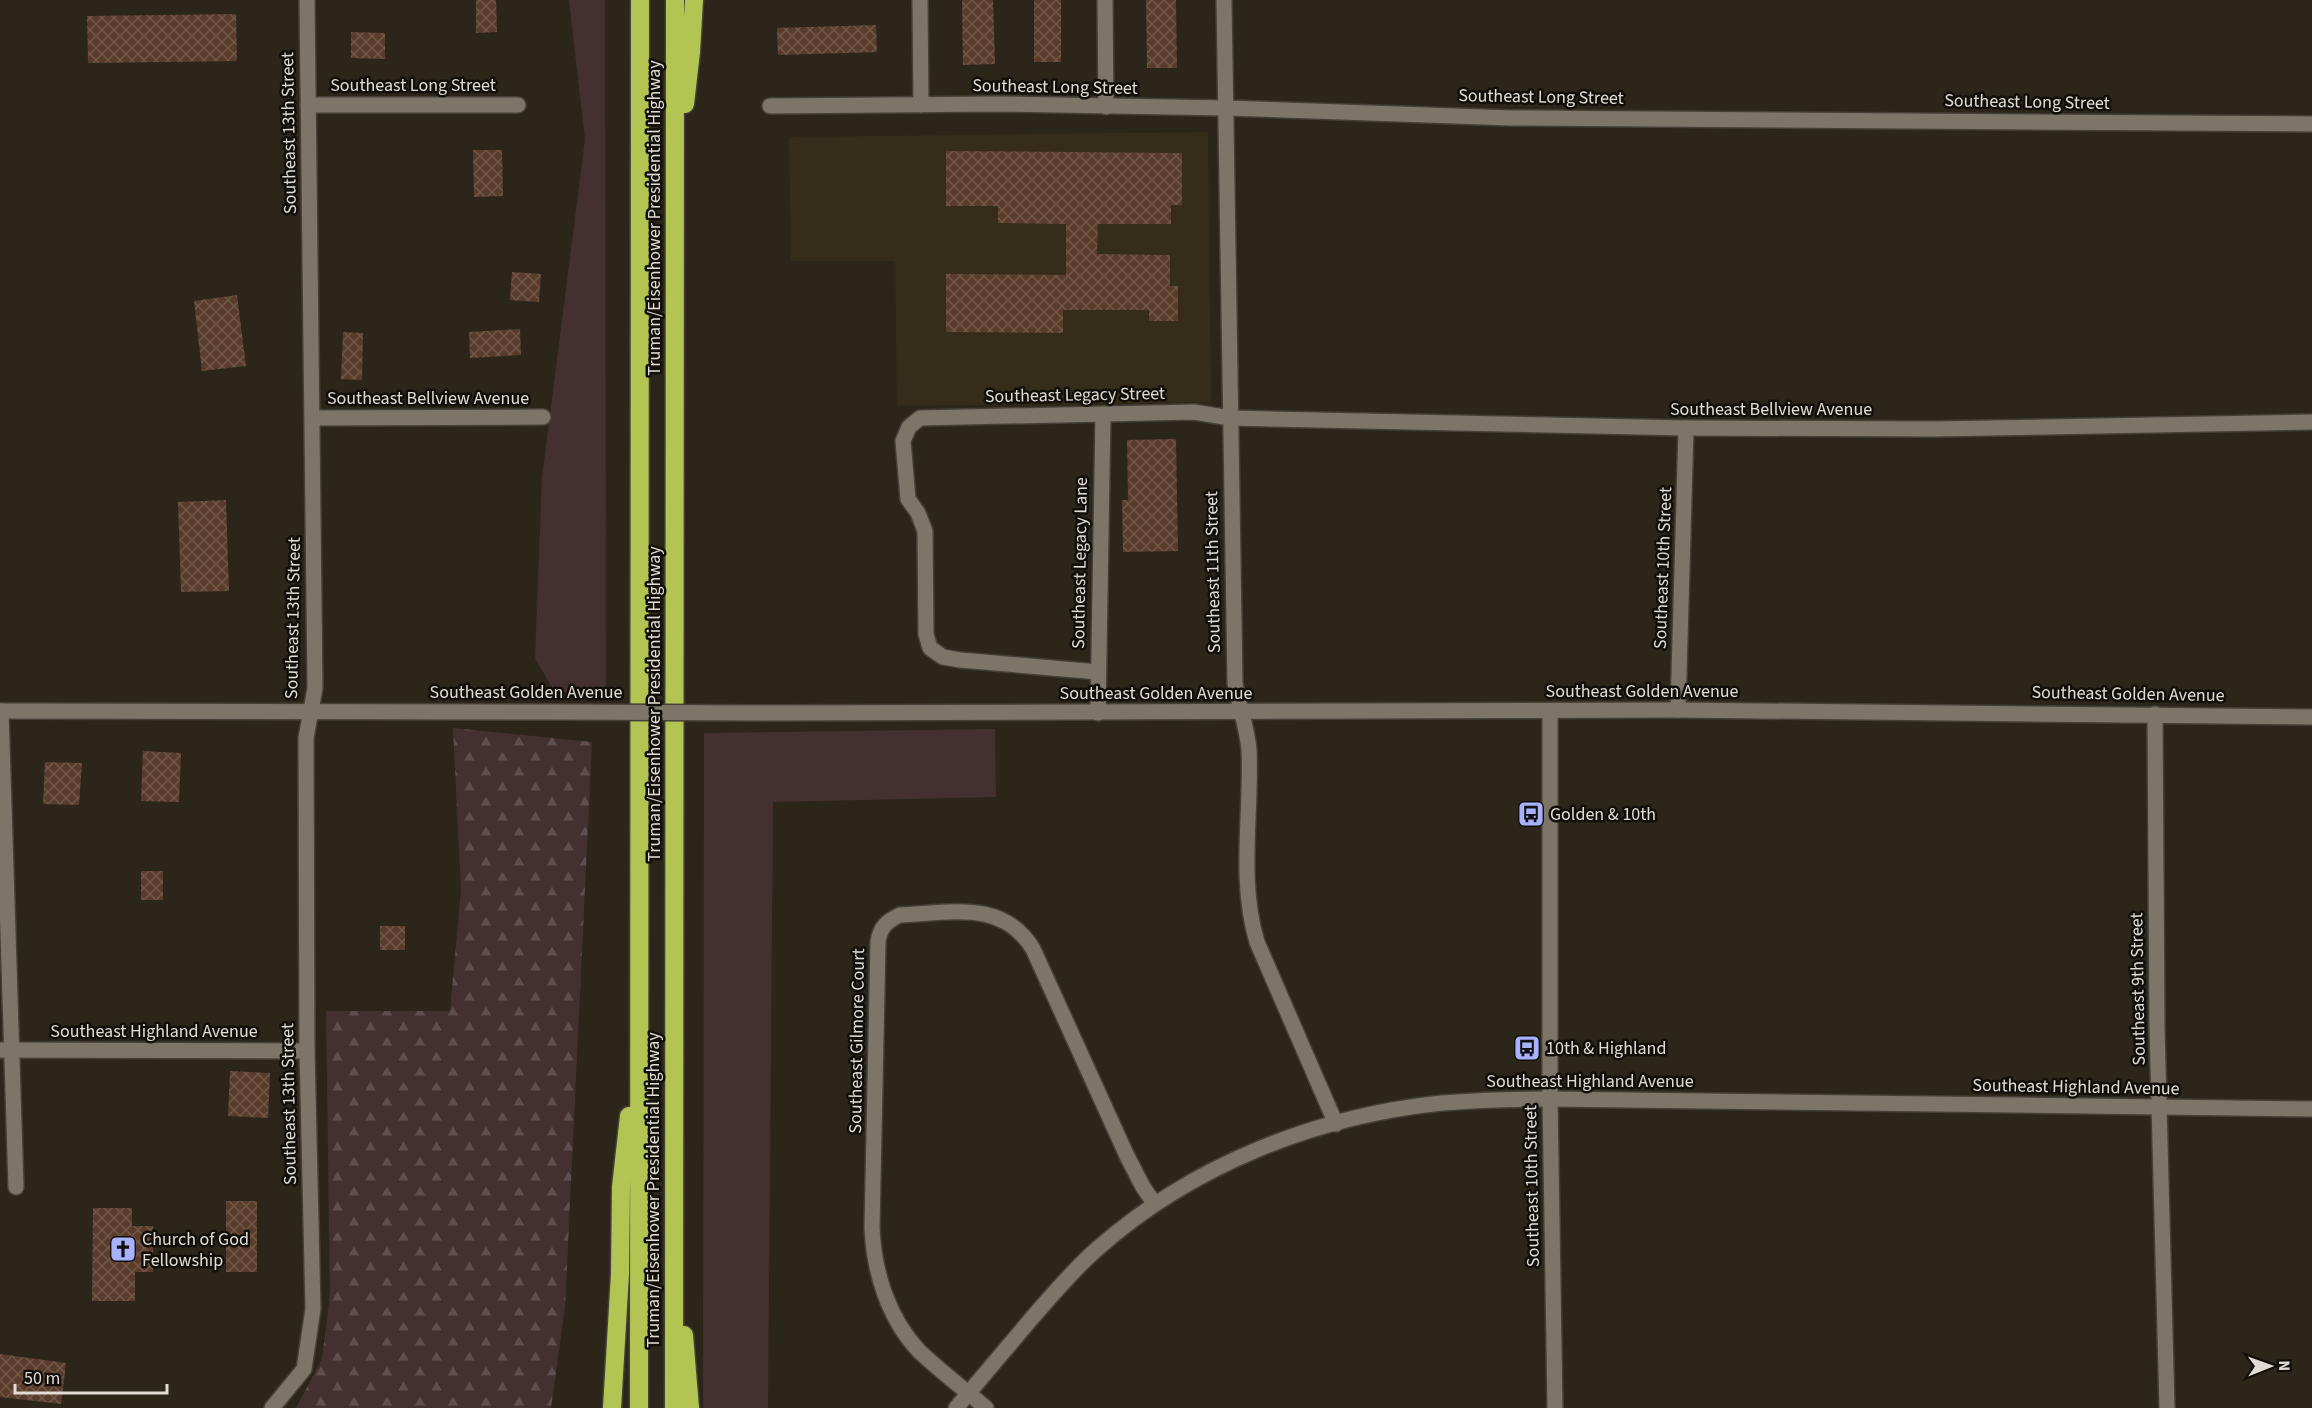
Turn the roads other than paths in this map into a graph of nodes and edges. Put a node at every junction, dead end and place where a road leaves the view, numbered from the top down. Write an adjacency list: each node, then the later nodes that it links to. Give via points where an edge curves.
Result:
1 (307, 0): 8 (street, Southeast 13th Street)
2 (640, 0): 31 (highway, Truman/Eisenhower Presidential Highway)
3 (675, 0): 15 (highway, Truman/Eisenhower Presidential Highway)
4 (694, 0): 15 (highway)
5 (920, 0): 10 (street)
6 (1105, 0): 12 (street)
7 (1224, 0): 13 (street, Southeast 11th Street)
8 (308, 105): 9 (street, Southeast Long Street); 18 (street, Southeast 13th Street)
9 (518, 105)
10 (921, 105): 11 (street, Southeast Long Street); 12 (street, Southeast Long Street)
11 (770, 106)
12 (1106, 107): 13 (street, Southeast Long Street)
13 (1226, 108): 14 (street, Southeast Long Street, via 1510,117); 19 (street, Southeast 11th Street)
14 (2312, 124)
15 (675, 189): 40 (highway, Truman/Eisenhower Presidential Highway)
16 (1102, 414): 19 (street, Southeast Legacy Street, via 1194,412); 22 (street, Southeast Legacy Lane); 22 (street, Southeast Legacy Street, via 920,418 909,427 903,441 908,499 926,531 926,634 930,648 943,657 960,660)
17 (543, 417): 18 (street, Southeast Bellview Avenue)
18 (313, 418): 25 (street, Southeast 13th Street, via 315,688)
19 (1230, 418): 21 (street, Southeast Bellview Avenue); 28 (street, Southeast 11th Street, via 1235,683)
20 (2312, 422): 21 (street, Southeast Bellview Avenue, via 1934,429)
21 (1686, 428): 23 (street, Southeast 10th Street)
22 (1098, 672): 27 (street, Southeast Legacy Lane)
23 (1678, 710): 26 (street, Southeast Golden Avenue); 29 (street, Southeast Golden Avenue)
24 (0, 711): 25 (street, Southeast Golden Avenue); 32 (street)
25 (311, 711): 27 (street, Southeast Golden Avenue, bridge); 33 (street, Southeast 13th Street, via 306,738)
26 (1550, 711): 28 (street, Southeast Golden Avenue); 34 (street, Southeast 10th Street)
27 (1098, 713): 28 (street, Southeast Golden Avenue)
28 (1240, 713): 37 (street, Southeast 11th Street, via 1249,748 1250,918)
29 (2155, 714): 30 (street, Southeast Golden Avenue); 35 (street, Southeast 9th Street)
30 (2312, 717)
31 (639, 1019): 43 (highway, via 621,1187); 44 (highway, Truman/Eisenhower Presidential Highway)
32 (6, 1049): 33 (street, Southeast Highland Avenue); 38 (street)
33 (307, 1051): 42 (street, Southeast 13th Street, via 313,1309 304,1369)
34 (1551, 1099): 35 (street, Southeast Highland Avenue); 37 (street, Southeast Highland Avenue, via 1441,1103); 49 (street, Southeast 10th Street)
35 (2159, 1108): 36 (street, Southeast Highland Avenue); 50 (street, Southeast 9th Street)
36 (2312, 1109)
37 (1336, 1124): 39 (street, Southeast Highland Avenue, via 1252,1152)
38 (16, 1187)
39 (1154, 1203): 41 (street, Southeast Highland Avenue, via 1095,1250); 41 (street, Southeast Gilmore Court, via 1127,1156 1033,949 1021,932 1001,918 979,912 900,915 883,926 878,942 872,1228 875,1261 886,1299 900,1325 919,1350)
40 (674, 1246): 45 (highway, Truman/Eisenhower Presidential Highway); 46 (highway)
41 (969, 1393): 47 (street, Southeast Highland Avenue); 48 (street, Southeast Gilmore Court)
42 (272, 1408)
43 (612, 1408)
44 (639, 1408)
45 (674, 1408)
46 (690, 1408)
47 (956, 1408)
48 (986, 1408)
49 (1555, 1408)
50 (2167, 1408)

